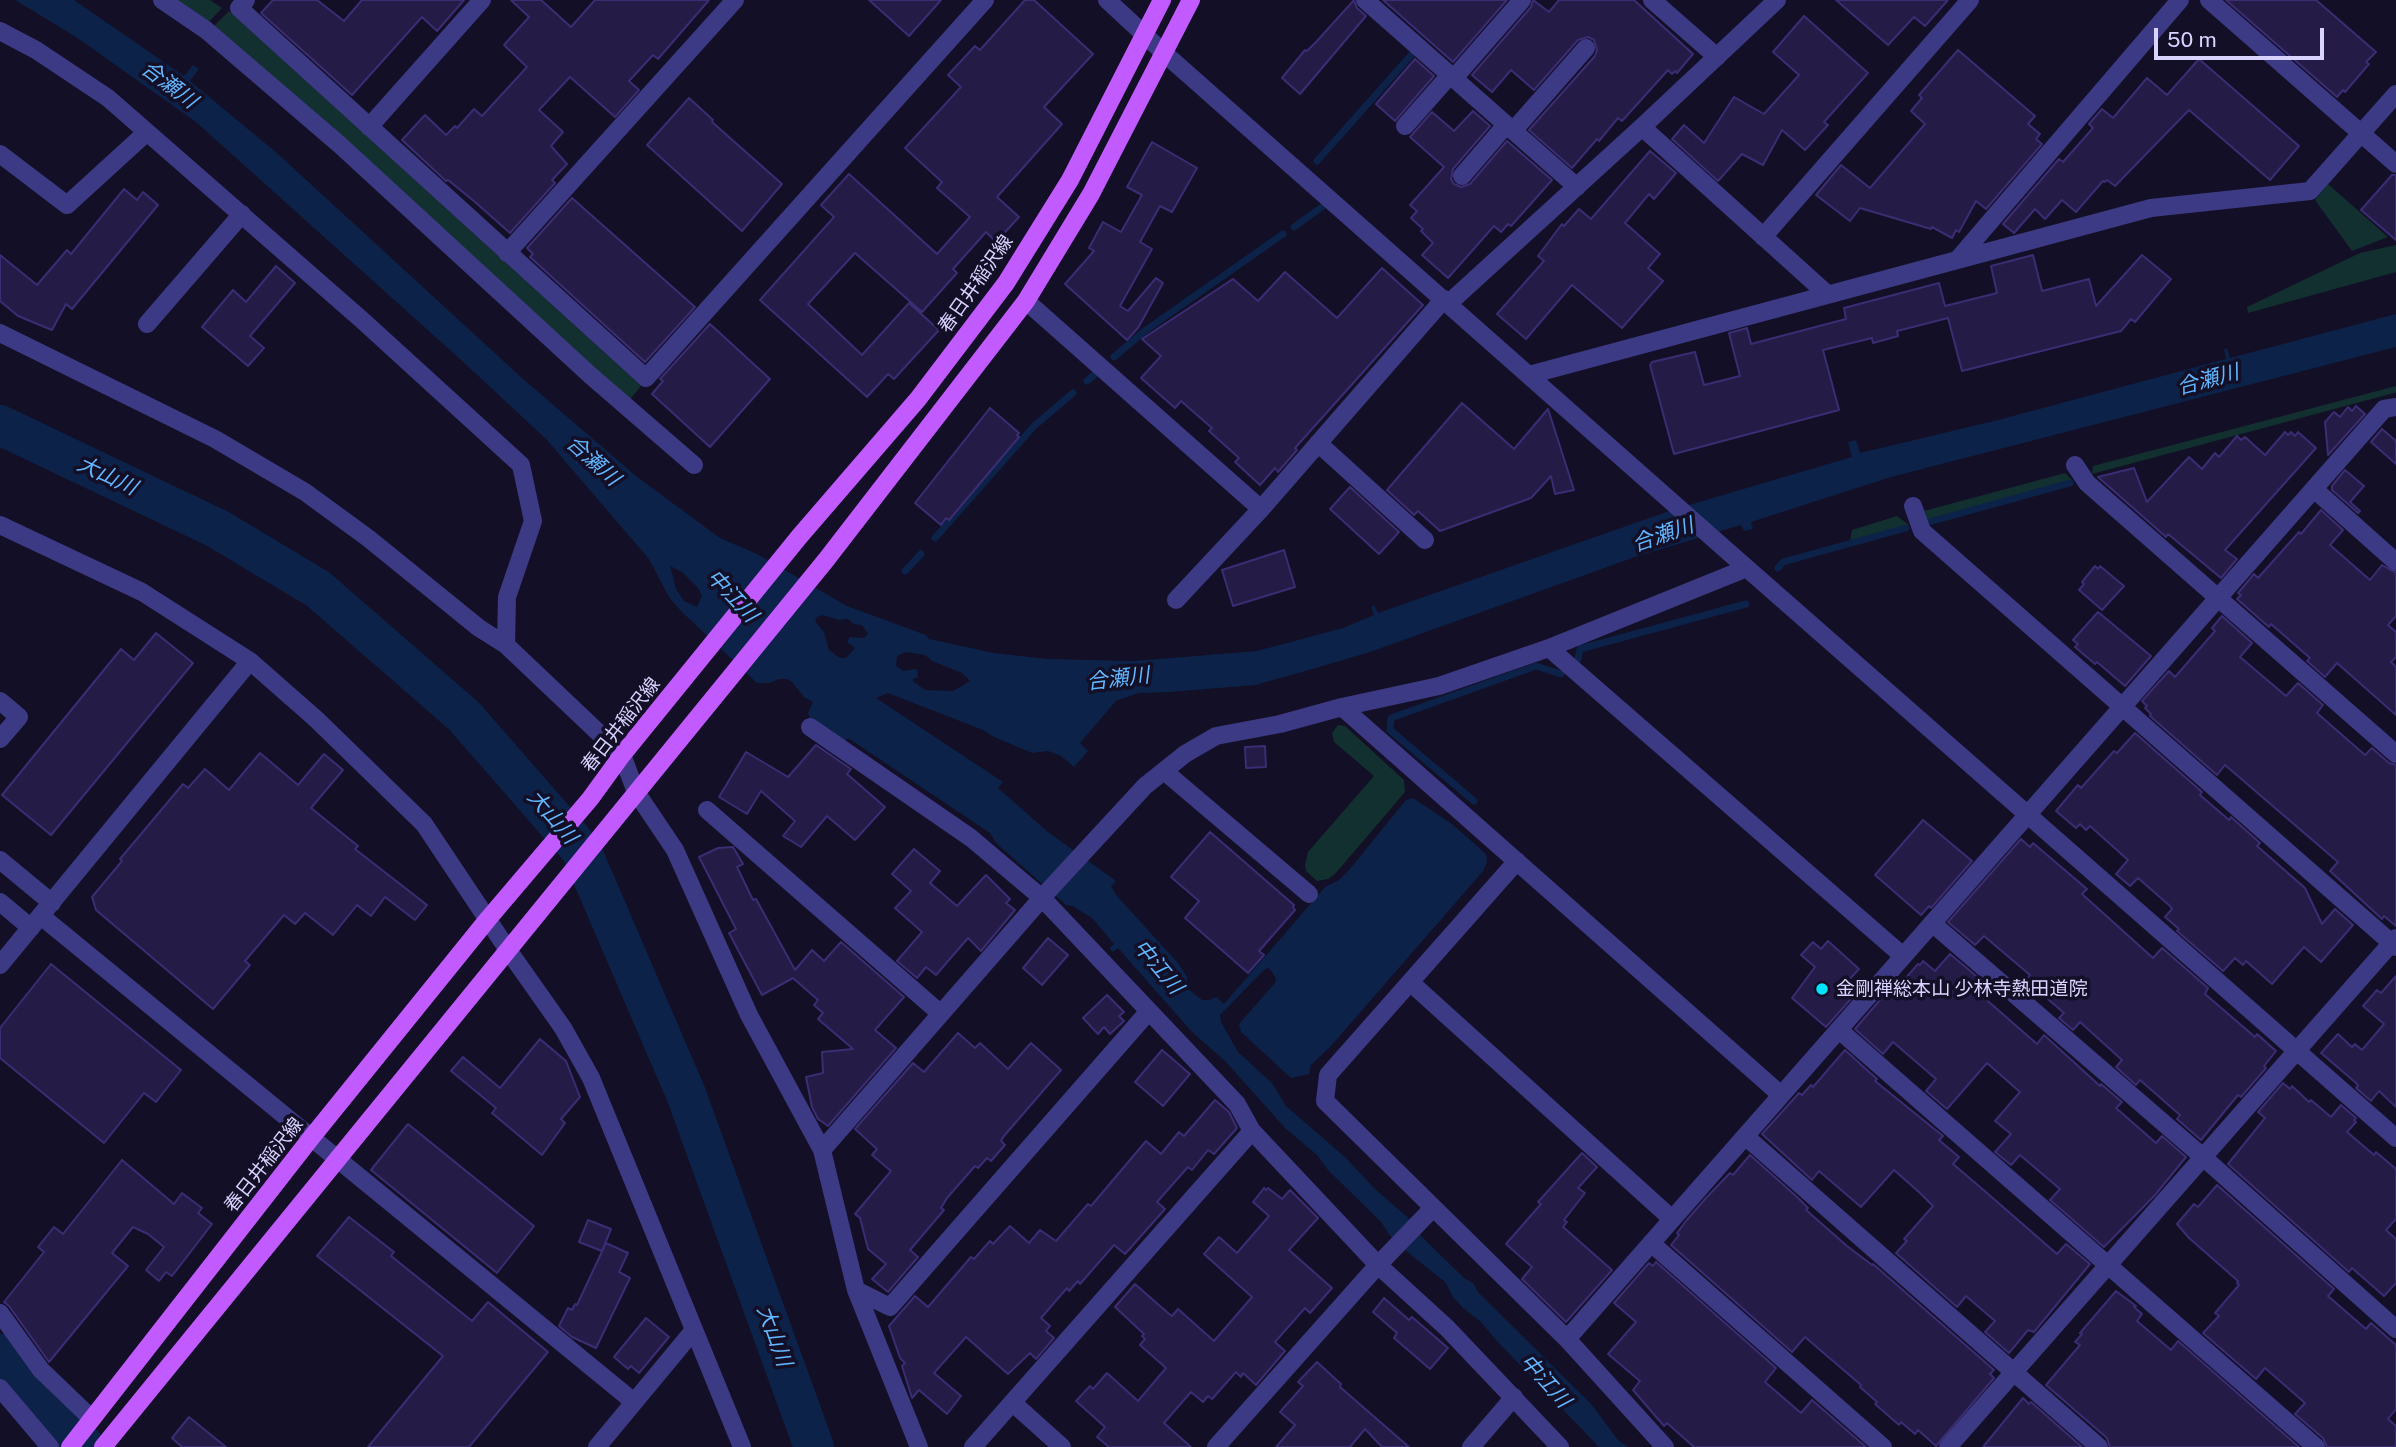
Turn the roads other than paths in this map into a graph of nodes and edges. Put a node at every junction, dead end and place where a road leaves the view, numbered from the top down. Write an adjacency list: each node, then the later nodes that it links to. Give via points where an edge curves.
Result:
1 (162, 0): 46 (street, via 205,30 340,145)
2 (246, 0): 24 (street, via 239,8)
3 (482, 0): 24 (street)
4 (735, 0): 35 (street)
5 (985, 0): 35 (street, via 646,378)
6 (1107, 0): 17 (street)
7 (1162, 0): 17 (main road, 春日井稲沢線)
8 (1191, 0): 19 (main road)
9 (1365, 0): 21 (street)
10 (1522, 0): 21 (street)
11 (1652, 0): 20 (street)
12 (1777, 0): 20 (street)
13 (1970, 0): 34 (street)
14 (2180, 0): 36 (street)
15 (2209, 0): 28 (street)
16 (0, 31): 27 (street, via 108,98)
17 (1144, 35): 19 (street); 65 (main road, 春日井稲沢線, via 1070,180 1006,283 918,399)
18 (1586, 48): 26 (street)
19 (1164, 53): 38 (main road, via 1091,194); 39 (street)
20 (1717, 57): 25 (street)
21 (1452, 76): 23 (street); 26 (street)
22 (2396, 94): 28 (street)
23 (1405, 126)
24 (369, 127): 35 (street)
25 (1642, 127): 32 (street); 34 (street)
26 (1510, 128): 31 (street); 32 (street)
27 (147, 132): 29 (street, via 67,205); 33 (street)
28 (2361, 134): 30 (street); 36 (street, via 2310,191 2151,208)
29 (0, 154)
30 (2396, 164)
31 (1462, 176)
32 (1577, 187): 39 (street)
33 (242, 214): 40 (street); 56 (street, via 521,465 533,521 507,597)
34 (1763, 237): 37 (street)
35 (507, 253)
36 (1958, 259): 37 (street)
37 (1827, 294): 42 (street)
38 (1027, 301): 49 (street); 67 (main road, via 826,560)
39 (1447, 301): 42 (street); 44 (street)
40 (147, 324)
41 (0, 333): 56 (street, via 215,439 305,492)
42 (1529, 375): 52 (street)
43 (2396, 407): 47 (street, via 2384,410)
44 (1318, 443): 49 (street); 51 (street)
45 (2075, 464): 54 (street, via 2087,483)
46 (694, 465)
47 (2314, 489): 53 (street); 54 (street)
48 (1913, 506): 61 (street, via 1922,531)
49 (1261, 509): 55 (street)
50 (0, 525): 58 (street, via 142,592)
51 (1425, 540)
52 (1740, 562): 57 (street); 69 (street)
53 (2396, 562)
54 (2218, 598): 61 (street); 64 (street)
55 (1176, 600)
56 (506, 646): 65 (street)
57 (1549, 648): 60 (street, via 1439,686); 80 (street)
58 (250, 660): 75 (street); 76 (street, via 424,824)
59 (0, 702): 63 (street, via 19,717)
60 (1342, 707): 66 (street, via 1216,736); 71 (street)
61 (2123, 707): 69 (street); 78 (street)
62 (810, 727): 73 (street)
63 (0, 739)
64 (2396, 754)
65 (622, 755): 67 (street); 76 (main road, 春日井稲沢線)
66 (1164, 771): 72 (street); 73 (street)
67 (636, 792): 79 (main road); 92 (street, via 675,850 750,1015)
68 (708, 810): 84 (street)
69 (2028, 815): 77 (street); 86 (street)
70 (0, 860): 75 (street)
71 (1517, 862): 82 (street); 87 (street)
72 (1309, 894)
73 (1045, 895): 83 (street); 84 (street)
74 (0, 902): 75 (street)
75 (41, 915): 81 (street); 90 (street)
76 (488, 919): 79 (street); 90 (main road, 春日井稲沢線)
77 (1933, 923): 80 (street); 93 (street)
78 (2395, 943): 86 (street)
79 (508, 950): 94 (main road); 103 (street, via 563,1028 591,1078)
80 (1903, 956): 85 (street)
81 (0, 965)
82 (1410, 982): 95 (street, via 1328,1075 1325,1101); 96 (street)
83 (1149, 1011): 88 (street, via 1237,1104); 100 (street, via 890,1307)
84 (941, 1014): 92 (street)
85 (1839, 1030): 87 (street); 99 (street)
86 (2297, 1051): 91 (street); 93 (street)
87 (1781, 1095): 89 (street)
88 (1252, 1131): 98 (street); 109 (street)
89 (1745, 1136): 96 (street); 105 (street)
90 (311, 1138): 94 (street); 110 (main road, 春日井稲沢線)
91 (2396, 1138)
92 (822, 1150): 100 (street)
93 (2203, 1157): 99 (street); 102 (street)
94 (337, 1160): 108 (street); 112 (main road)
95 (1433, 1209): 98 (street); 104 (street)
96 (1672, 1219): 97 (street)
97 (1651, 1243): 104 (street); 124 (street)
98 (1379, 1265): 107 (street); 120 (street)
99 (2107, 1266): 105 (street); 127 (street)
100 (856, 1290): 111 (street)
101 (0, 1313): 110 (street, via 41,1370)
102 (2396, 1329)
103 (694, 1330): 108 (street); 116 (street)
104 (1567, 1339): 123 (street)
105 (2014, 1372): 125 (street); 126 (street)
106 (0, 1388): 113 (street)
107 (1514, 1397): 121 (street); 122 (street)
108 (634, 1402): 115 (street)
109 (1013, 1403): 118 (street); 119 (street)
110 (91, 1421): 114 (main road, 春日井稲沢線)
111 (916, 1440): 117 (street)
112 (110, 1443)
113 (50, 1447)
114 (70, 1447)
115 (597, 1447)
116 (742, 1447)
117 (928, 1447)
118 (973, 1447)
119 (1062, 1447)
120 (1216, 1447)
121 (1471, 1447)
122 (1560, 1447)
123 (1665, 1447)
124 (1882, 1447)
125 (1948, 1447)
126 (2099, 1447)
127 (2316, 1447)

